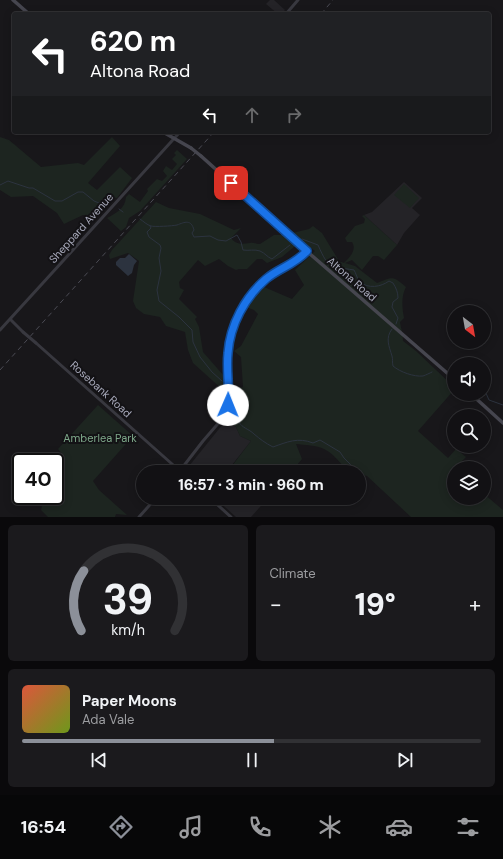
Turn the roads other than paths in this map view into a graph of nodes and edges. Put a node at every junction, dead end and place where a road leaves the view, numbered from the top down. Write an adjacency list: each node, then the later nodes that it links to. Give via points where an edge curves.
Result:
1 (13, 0): 3 (main road)
2 (298, 0): 4 (street)
3 (27, 12)
4 (288, 12)
5 (167, 134): 7 (main road, Altona Road)
6 (178, 134): 7 (street, Sheppard Avenue)
7 (174, 138): 8 (main road, Altona Road, bridge, via 201,156); 9 (street, Sheppard Avenue)
8 (307, 251): 11 (main road, Altona Road); 15 (street, via 295,262 268,277 240,310 228,348 229,397 226,412)
9 (10, 319): 10 (street, Sheppard Avenue); 14 (street, Rosebank Road, bridge)
10 (0, 330)
11 (447, 373)
12 (479, 401): 13 (main road)
13 (503, 423)
14 (172, 465)
15 (185, 465)
16 (150, 505): 18 (street)
17 (218, 505): 19 (street)
18 (139, 517)
19 (231, 517)

